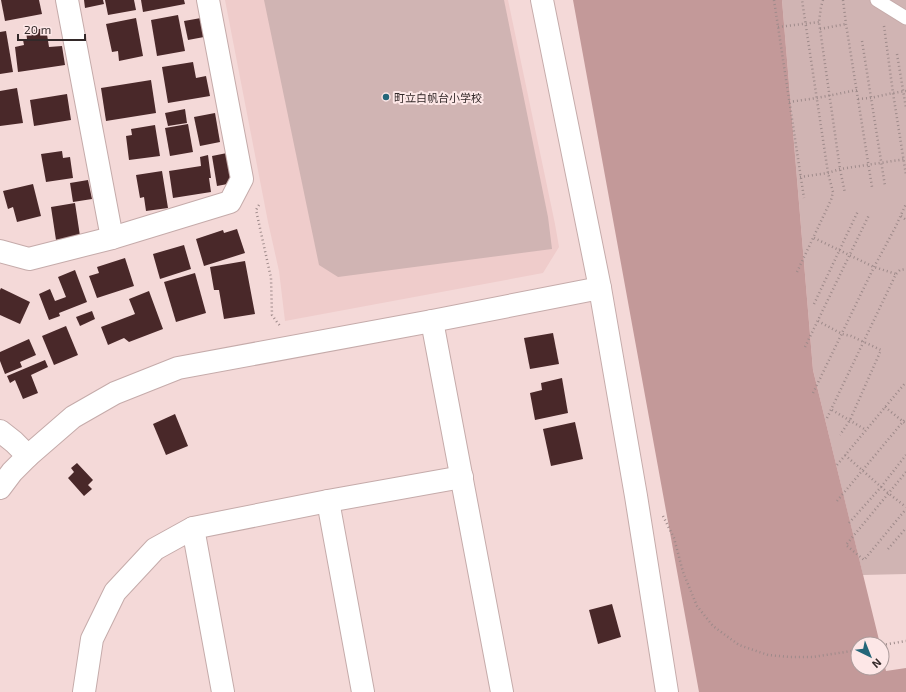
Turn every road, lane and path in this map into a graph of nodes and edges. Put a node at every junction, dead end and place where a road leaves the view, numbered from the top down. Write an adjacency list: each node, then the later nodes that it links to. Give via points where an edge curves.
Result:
1 (67, 0): 44 (street)
2 (208, 0): 44 (street, via 242,179 230,202)
3 (542, 0): 53 (street)
4 (774, 0): 14 (path)
5 (802, 0): 12 (path)
6 (823, 0): 11 (path)
7 (844, 0): 13 (path)
8 (876, 0): 9 (lane)
9 (893, 10): 10 (lane); 20 (path, via 884,26)
10 (906, 18)
11 (819, 22): 12 (path); 15 (path)
12 (806, 23): 14 (path); 22 (path)
13 (846, 24): 15 (path); 18 (path)
14 (778, 27): 25 (path)
15 (820, 29): 21 (path)
16 (862, 41): 23 (path)
17 (897, 54): 19 (path)
18 (857, 90): 21 (path); 24 (path)
19 (905, 92): 20 (path); 26 (path)
20 (892, 93): 23 (path); 27 (path)
21 (830, 95): 22 (path); 30 (path)
22 (817, 98): 25 (path); 31 (path)
23 (870, 98): 24 (path); 28 (path)
24 (858, 99): 29 (path)
25 (789, 102): 33 (path)
26 (906, 108)
27 (905, 159): 28 (path); 32 (path)
28 (882, 162): 29 (path); 34 (path)
29 (868, 165): 30 (path); 35 (path)
30 (840, 169): 31 (path); 36 (path)
31 (828, 173): 33 (path); 45 (path, via 833,192)
32 (906, 175)
33 (800, 177): 37 (path)
34 (885, 186)
35 (872, 187)
36 (845, 193)
37 (804, 198)
38 (906, 204): 42 (path)
39 (259, 205): 57 (path, via 256,210 271,278 272,315)
40 (858, 211): 46 (path)
41 (869, 215): 48 (path)
42 (901, 216): 43 (path); 49 (path)
43 (906, 220)
44 (112, 238): 47 (street, via 29,259)
45 (814, 238): 46 (path); 51 (path)
46 (840, 250): 48 (path); 54 (path)
47 (0, 251)
48 (850, 255): 49 (path); 56 (path)
49 (874, 267): 52 (path); 58 (path)
50 (906, 269): 52 (path)
51 (797, 272)
52 (896, 274): 59 (path)
53 (600, 288): 55 (street); 82 (street)
54 (814, 304)
55 (432, 321): 74 (street, via 178,368 115,393 73,417); 78 (street)
56 (818, 321): 58 (path); 60 (path)
57 (282, 327)
58 (842, 334): 59 (path); 62 (path)
59 (864, 342): 64 (path); 67 (path, via 881,350)
60 (805, 347)
61 (906, 382): 63 (path)
62 (813, 393)
63 (885, 407): 68 (path); 69 (path)
64 (832, 410): 65 (path); 67 (path)
65 (827, 418)
66 (906, 418): 68 (path)
67 (850, 420): 69 (path); 71 (path)
68 (905, 422): 76 (path)
69 (866, 430): 72 (path)
70 (0, 431): 74 (street)
71 (840, 435)
72 (844, 455): 75 (path); 76 (path)
73 (906, 455): 79 (path)
74 (28, 456): 80 (street)
75 (838, 465)
76 (862, 471): 79 (path); 84 (path)
77 (906, 472): 81 (path)
78 (462, 477): 83 (street); 96 (street)
79 (881, 487): 81 (path); 86 (path)
80 (0, 488)
81 (888, 493): 85 (path); 85 (path, via 846,545 864,560)
82 (636, 496): 92 (path, via 648,498 658,504 674,538 683,572 697,606 713,626 739,646 768,655 790,657 813,657); 97 (street)
83 (328, 501): 87 (street); 95 (street)
84 (837, 501)
85 (906, 508)
86 (849, 523)
87 (193, 528): 93 (street, via 155,548 115,592 92,639); 94 (street)
88 (906, 528): 89 (path)
89 (888, 549)
90 (906, 641): 91 (path)
91 (890, 644)
92 (850, 651)
93 (84, 692)
94 (223, 692)
95 (363, 692)
96 (502, 692)
97 (667, 692)

